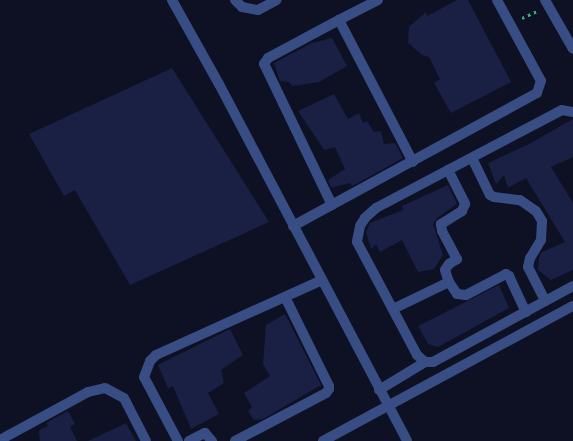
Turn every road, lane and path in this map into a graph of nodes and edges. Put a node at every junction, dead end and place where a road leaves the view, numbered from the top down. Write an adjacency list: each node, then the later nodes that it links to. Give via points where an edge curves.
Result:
1 (172, 0): 14 (street)
2 (236, 0): 3 (street, via 242,7 258,10)
3 (277, 0)
4 (378, 0): 7 (street)
5 (498, 0): 11 (street, via 541,81 537,93)
6 (545, 0): 8 (street)
7 (339, 20): 11 (street); 13 (street, via 268,58 264,64)
8 (573, 49)
9 (573, 112): 10 (street, via 562,110)
10 (472, 158): 12 (street); 19 (street, via 490,194 520,200 536,211 542,221 541,240 528,267)
11 (413, 162): 13 (street)
12 (448, 170): 16 (street, via 465,204 462,211 441,224 457,259 445,270); 21 (street, via 376,208 360,226 357,242)
13 (332, 205): 14 (street)
14 (293, 226): 15 (street)
15 (322, 280): 18 (street); 24 (street)
16 (449, 282): 21 (street); 22 (street, via 457,294 466,295 506,274)
17 (573, 286): 19 (street)
18 (285, 296): 28 (street, via 156,355 150,361 144,377); 31 (street, via 329,389)
19 (545, 301): 22 (street)
20 (573, 306): 25 (street)
21 (393, 309): 23 (street, via 417,355)
22 (526, 312): 23 (street, via 433,362)
23 (425, 362): 24 (street)
24 (379, 390): 25 (street)
25 (388, 407): 32 (street); 33 (street)
26 (0, 440): 27 (street, via 88,392 105,388 124,398)
27 (146, 441)
28 (178, 441)
29 (189, 441): 30 (street, via 205,433)
30 (212, 441)
31 (235, 441)
32 (323, 441)
33 (407, 441)

